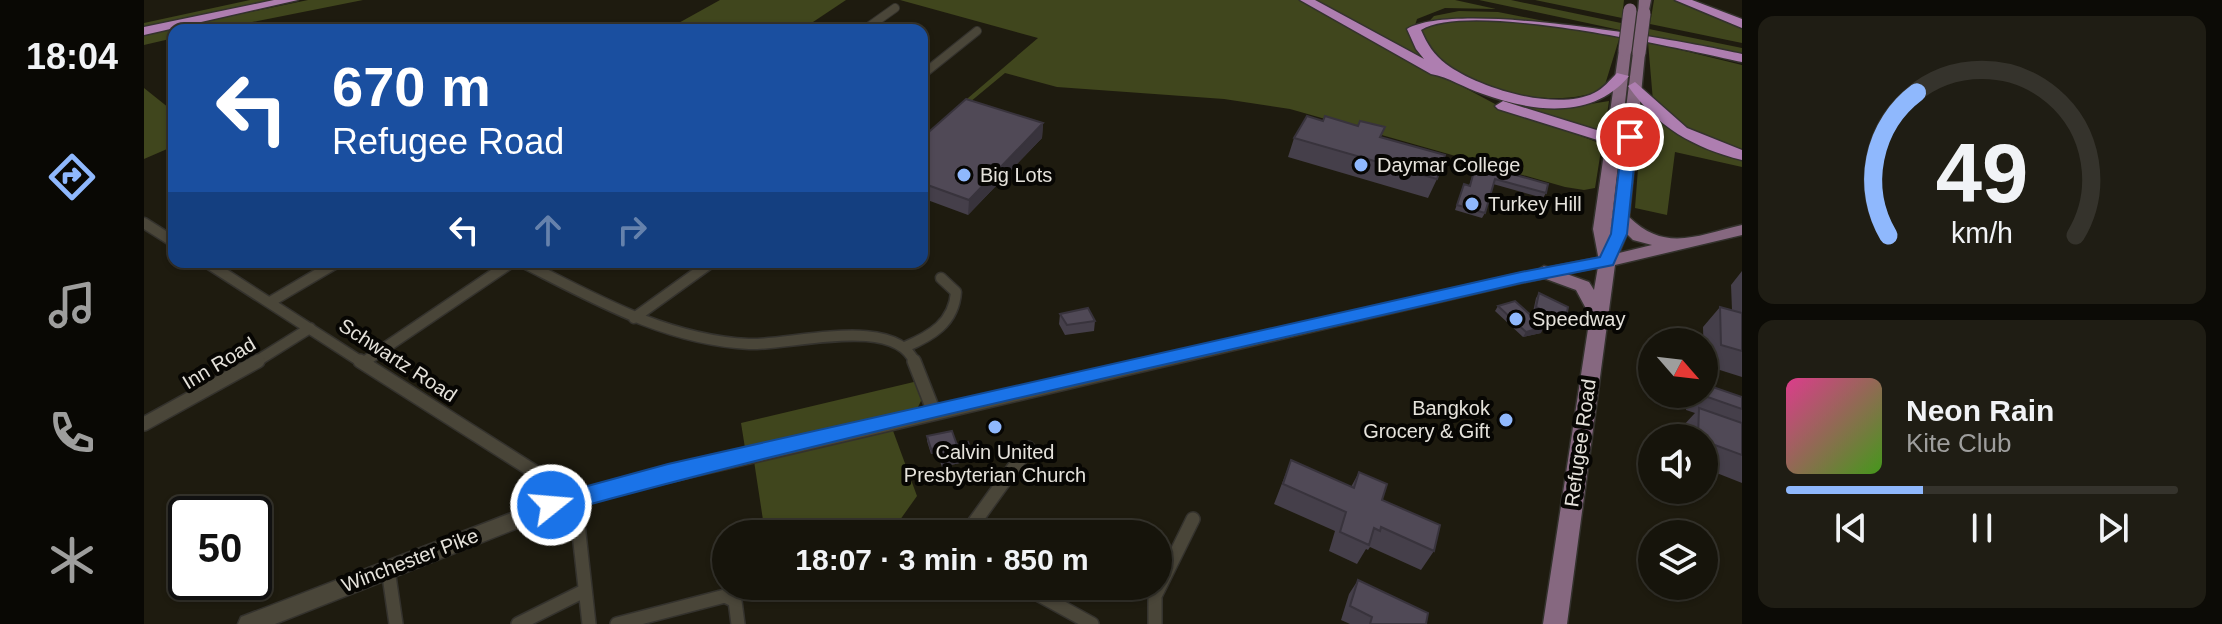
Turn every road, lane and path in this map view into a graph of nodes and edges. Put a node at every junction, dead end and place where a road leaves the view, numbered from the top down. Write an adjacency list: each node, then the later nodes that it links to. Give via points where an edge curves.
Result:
1 (239, 0): 11 (highway)
2 (292, 0): 13 (highway)
3 (1306, 0): 22 (highway, via 1497,103)
4 (1470, 0): 10 (highway)
5 (1521, 0): 18 (highway)
6 (1681, 0): 12 (highway)
7 (1694, 0): 12 (highway)
8 (1638, 6): 21 (main road, bridge)
9 (895, 8): 14 (street)
10 (1555, 18): 19 (highway); 21 (highway, via 1447,10 1425,17 1414,29 1420,45 1444,68 1516,99 1583,102)
11 (144, 21)
12 (1739, 23)
13 (177, 24)
14 (872, 24)
15 (168, 26): 16 (highway)
16 (144, 31)
17 (977, 31): 20 (street)
18 (1742, 46)
19 (1742, 60)
20 (928, 70)
21 (1628, 81): 22 (main road, Refugee Road); 23 (highway, via 1672,126); 24 (main road, Refugee Road)
22 (1613, 140): 29 (main road, Refugee Road, via 1601,229)
23 (1742, 155)
24 (1621, 218): 28 (main road, via 1650,241); 29 (main road, Refugee Road)
25 (144, 223): 27 (street)
26 (1742, 230): 28 (main road, Winchester Pike)
27 (168, 238)
28 (1682, 243): 29 (main road, Winchester Pike)
29 (1607, 261): 35 (main road, Winchester Pike); 38 (main road, Refugee Road)
30 (216, 268): 37 (street, Schwartz Road)
31 (328, 268): 37 (street)
32 (503, 268): 42 (street)
33 (534, 268): 39 (street)
34 (704, 268): 39 (street)
35 (1544, 272): 38 (main road, via 1583,286); 43 (main road, Winchester Pike)
36 (941, 278): 41 (street, via 956,292 951,314 930,336)
37 (270, 302): 40 (street, Schwartz Road)
38 (1599, 316): 61 (main road, Refugee Road)
39 (634, 318): 41 (street, via 692,337 751,344 866,335)
40 (310, 328): 42 (street, Schwartz Road); 44 (street, Inn Road)
41 (905, 347): 43 (street, via 916,361)
42 (364, 362): 47 (street, Schwartz Road, via 538,474)
43 (934, 412): 46 (main road, Winchester Pike)
44 (144, 424)
45 (1028, 448): 49 (street)
46 (575, 497): 47 (main road, Winchester Pike); 51 (street)
47 (551, 505): 50 (main road, Winchester Pike)
48 (1193, 519): 60 (street, via 1155,596)
49 (976, 520)
50 (388, 569): 53 (main road, Winchester Pike); 54 (street)
51 (584, 591): 55 (street); 56 (street)
52 (1048, 600): 59 (street)
53 (249, 624)
54 (396, 624)
55 (518, 624)
56 (589, 624)
57 (617, 624): 58 (street, via 725,596 735,601)
58 (738, 624)
59 (1092, 624)
60 (1155, 624)
61 (1555, 624)

